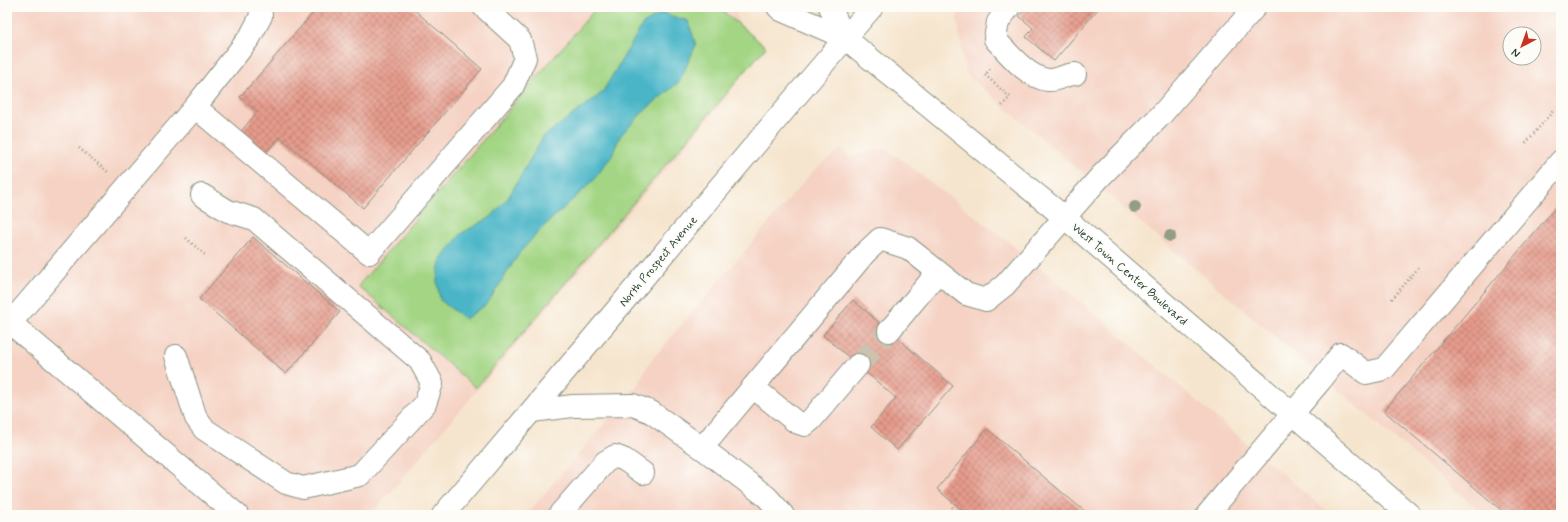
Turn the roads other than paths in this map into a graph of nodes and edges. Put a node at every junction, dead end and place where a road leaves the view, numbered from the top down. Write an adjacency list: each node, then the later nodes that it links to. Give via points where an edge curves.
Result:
1 (260, 7): 9 (main road, via 260,16)
2 (276, 7): 9 (main road)
3 (484, 7): 12 (main road, via 520,40 525,58 513,86 369,253)
4 (778, 7): 10 (main road, West Town Center Boulevard)
5 (830, 7): 10 (main road, West Town Center Boulevard)
6 (872, 7): 10 (main road, North Prospect Avenue)
7 (1009, 7): 11 (main road, via 998,22 995,39 1000,45 1032,75 1049,81)
8 (1255, 7): 15 (main road, via 1162,114)
9 (250, 37): 12 (main road)
10 (845, 38): 15 (main road, West Town Center Boulevard); 22 (main road, North Prospect Avenue)
11 (1075, 74)
12 (195, 107): 17 (main road)
13 (1561, 161): 23 (main road, via 1384,369 1366,373 1341,354)
14 (202, 196): 19 (main road, via 228,211 254,219 420,361 432,383 425,404 360,475 304,488 286,483 204,429 196,418)
15 (1064, 217): 16 (main road, via 1005,286 986,300 966,294); 23 (main road, West Town Center Boulevard)
16 (938, 272): 18 (main road); 21 (main road, via 908,248 880,239 865,253)
17 (8, 323): 26 (main road)
18 (889, 331)
19 (176, 356)
20 (858, 365): 21 (main road, via 805,425 796,422)
21 (753, 387): 24 (main road)
22 (532, 411): 24 (main road, via 573,406 632,404 651,412); 27 (main road, North Prospect Avenue)
23 (1291, 414): 30 (main road); 31 (main road, West Town Center Boulevard)
24 (702, 448): 29 (main road, via 767,498)
25 (643, 472): 28 (main road, via 615,456 605,462)
26 (237, 515)
27 (443, 515)
28 (560, 515)
29 (783, 515)
30 (1207, 515)
31 (1410, 515)

